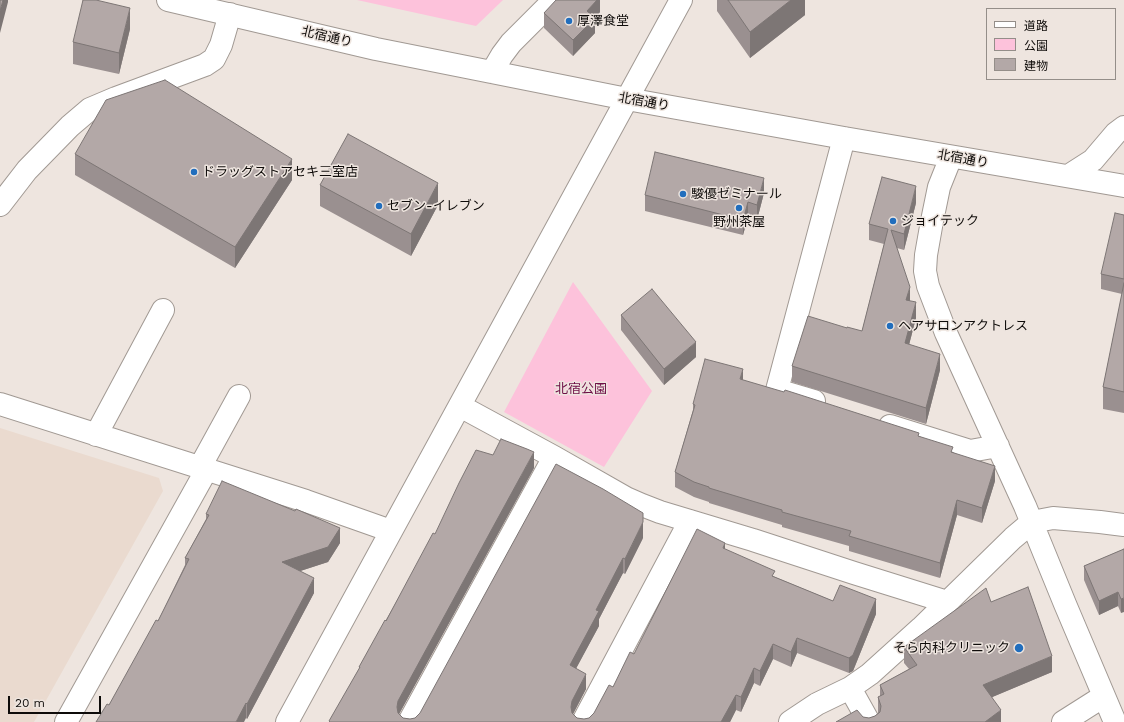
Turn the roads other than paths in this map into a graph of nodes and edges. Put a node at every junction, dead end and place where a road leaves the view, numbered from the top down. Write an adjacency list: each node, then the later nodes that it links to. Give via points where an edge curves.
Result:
1 (168, 0): 4 (street, 北宿通り)
2 (554, 0): 5 (street, via 511,43)
3 (681, 0): 6 (street)
4 (230, 14): 5 (street, 北宿通り, via 376,49); 12 (street, via 214,59 205,65 90,109 26,170)
5 (492, 72): 6 (street, 北宿通り)
6 (626, 99): 8 (street, 北宿通り); 16 (street)
7 (1124, 127): 10 (street, via 1093,160)
8 (844, 138): 9 (street, 北宿通り); 17 (street, via 777,390)
9 (951, 157): 10 (street, 北宿通り); 20 (street, via 939,188 925,271 946,333)
10 (1068, 176): 11 (street, 北宿通り)
11 (1124, 186)
12 (0, 205)
13 (163, 310): 19 (street)
14 (239, 396): 22 (street)
15 (0, 404): 19 (street)
16 (460, 406): 21 (street); 26 (street)
17 (831, 406)
18 (875, 421): 20 (street, via 970,451)
19 (96, 435): 22 (street)
20 (998, 446): 24 (street)
21 (554, 457): 23 (street, via 642,505); 32 (street)
22 (204, 468): 26 (street); 30 (street)
23 (690, 521): 27 (street); 33 (street)
24 (1032, 522): 25 (street, via 1053,518); 27 (street); 29 (street)
25 (1124, 525)
26 (392, 530): 31 (street)
27 (948, 602): 28 (street, via 886,661)
28 (850, 688): 34 (street, via 817,704); 35 (street)
29 (1104, 696): 36 (street); 37 (street)
30 (66, 722)
31 (287, 722)
32 (409, 722)
33 (583, 722)
34 (790, 722)
35 (869, 722)
36 (1063, 722)
37 (1115, 722)

